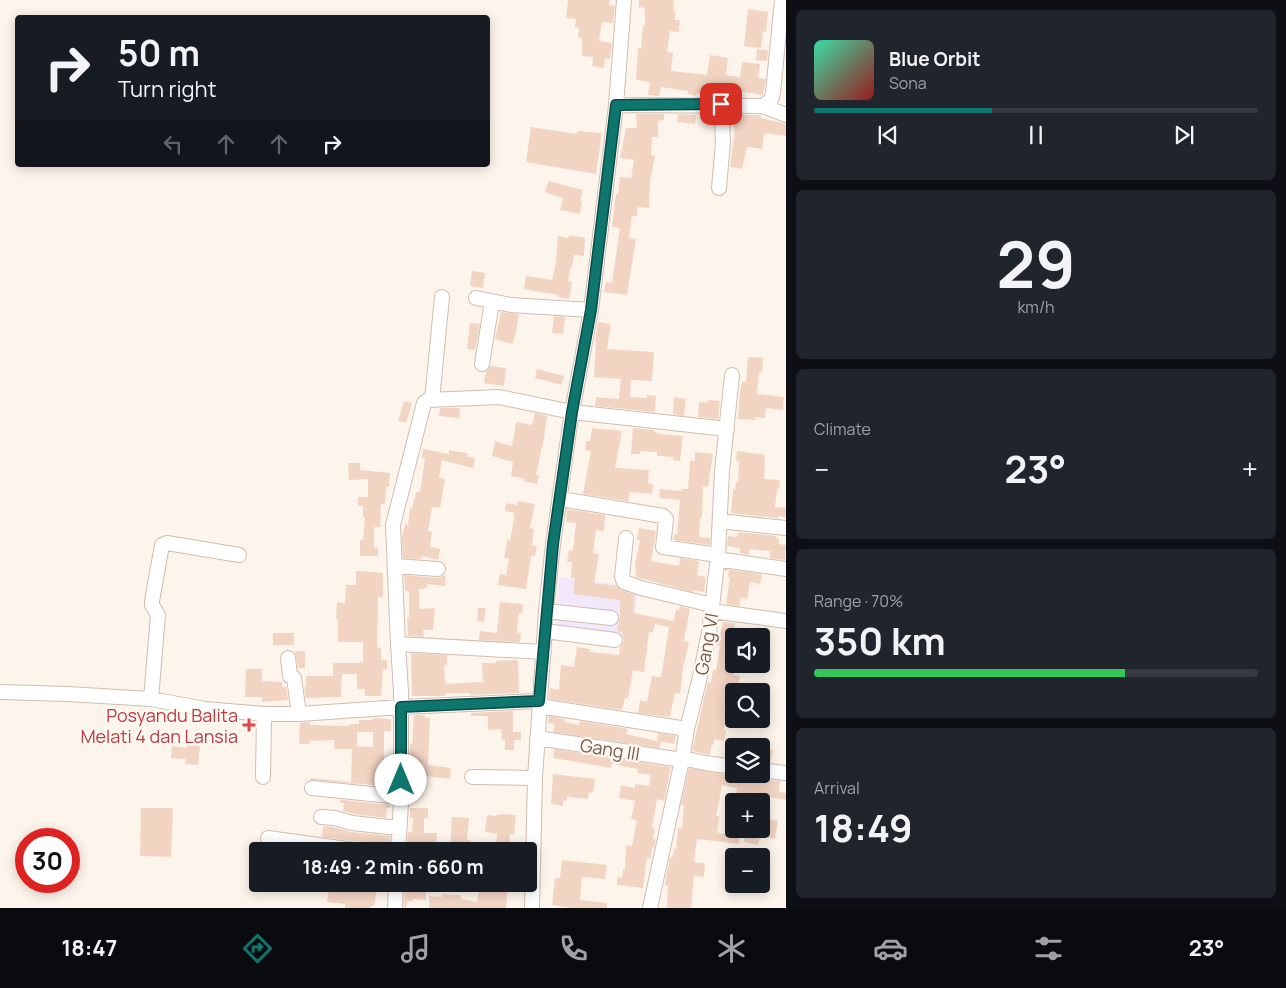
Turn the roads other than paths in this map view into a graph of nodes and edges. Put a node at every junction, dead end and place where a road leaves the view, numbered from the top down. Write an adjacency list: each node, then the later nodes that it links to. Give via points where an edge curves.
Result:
1 (624, 0): 5 (street)
2 (782, 0): 3 (street)
3 (782, 40): 6 (street, via 771,100)
4 (721, 104): 5 (street); 6 (street); 8 (street, via 723,142)
5 (616, 105): 12 (street)
6 (763, 106): 7 (street)
7 (786, 116)
8 (719, 188)
9 (442, 297): 15 (street)
10 (476, 298): 11 (street)
11 (492, 302): 12 (street); 13 (street)
12 (591, 310): 16 (street)
13 (482, 364)
14 (732, 375): 17 (street, Gang VI)
15 (432, 400): 16 (street, via 500,397); 24 (street, via 424,402 393,525)
16 (572, 412): 17 (street); 18 (street)
17 (727, 429): 19 (street, Gang VI)
18 (561, 499): 23 (street, via 663,516 666,520 663,547); 28 (street)
19 (720, 521): 20 (street); 23 (street, Gang VI)
20 (786, 528)
21 (626, 538): 27 (street, via 624,582)
22 (239, 555): 37 (street, via 167,543 162,545 152,601 158,615)
23 (717, 557): 26 (street); 27 (street, Gang VI)
24 (395, 566): 25 (street); 33 (street)
25 (438, 569)
26 (786, 569)
27 (712, 608): 30 (street); 42 (street, Gang VI, via 699,681)
28 (546, 611): 29 (street); 31 (street)
29 (611, 618)
30 (786, 621)
31 (545, 631): 32 (street); 34 (street)
32 (615, 640)
33 (398, 644): 34 (street); 39 (street)
34 (544, 652): 38 (street)
35 (288, 658): 41 (street)
36 (0, 692): 37 (street)
37 (151, 699): 40 (street)
38 (539, 704): 39 (street); 42 (street); 43 (street)
39 (401, 707): 41 (street); 52 (street)
40 (264, 714): 41 (street); 49 (street)
41 (299, 714)
42 (686, 729): 44 (street, Gang VI)
43 (538, 738): 44 (street, Gang III); 50 (street)
44 (682, 759): 45 (street, Gang III); 61 (street, Gang VI)
45 (725, 766)
46 (770, 771): 47 (street)
47 (785, 773)
48 (472, 776): 50 (street)
49 (263, 777)
50 (535, 778): 60 (street)
51 (312, 788): 52 (street)
52 (401, 797): 54 (street)
53 (321, 817): 54 (street)
54 (399, 828): 57 (street)
55 (268, 838): 56 (street)
56 (296, 842)
57 (398, 842)
58 (396, 892): 59 (street)
59 (395, 908)
60 (532, 908)
61 (650, 908)

